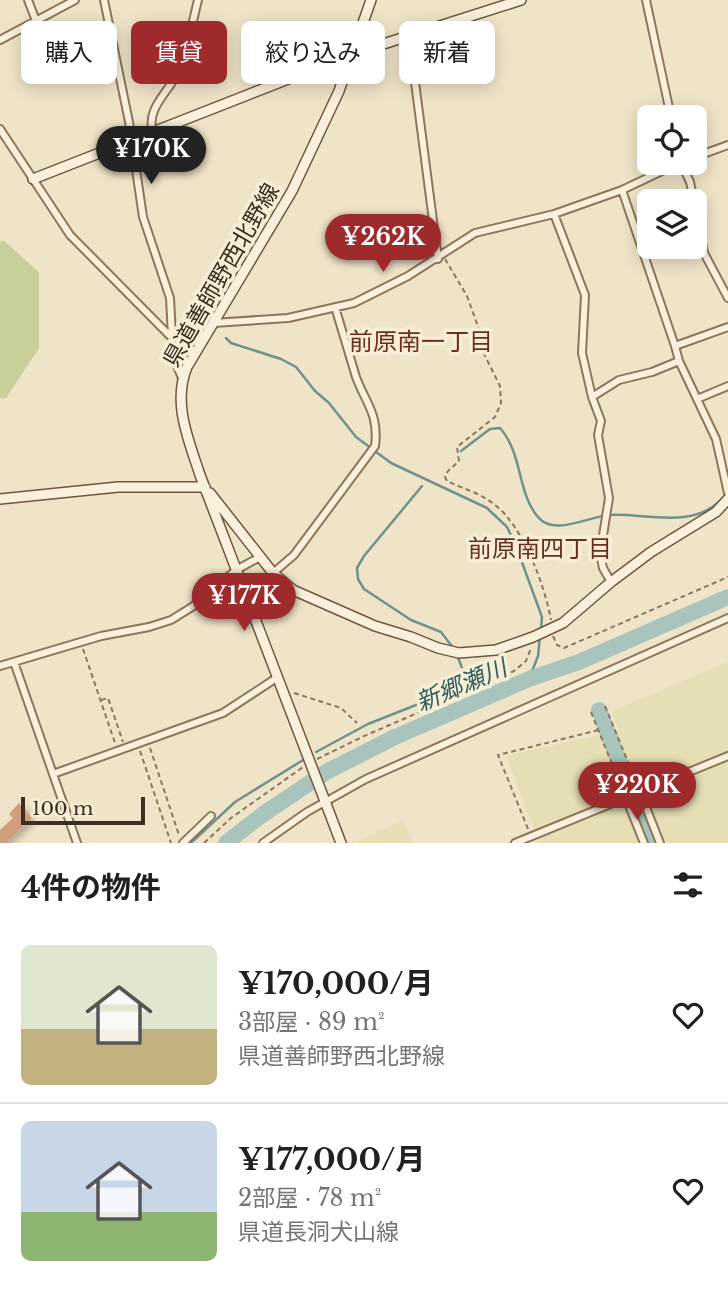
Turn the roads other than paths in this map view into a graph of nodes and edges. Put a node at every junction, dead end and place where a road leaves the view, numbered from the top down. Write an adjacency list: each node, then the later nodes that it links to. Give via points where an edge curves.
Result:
1 (28, 0): 9 (street)
2 (75, 0): 9 (street)
3 (104, 0): 20 (street)
4 (198, 0): 19 (street, via 176,77 153,112)
5 (370, 0): 10 (main road, 県道善師野西北野線)
6 (521, 0): 8 (main road)
7 (646, 0): 17 (street)
8 (509, 2): 11 (main road)
9 (36, 21)
10 (363, 21)
11 (453, 21)
12 (21, 29): 13 (street)
13 (0, 40)
14 (275, 84): 19 (main road)
15 (341, 84): 31 (main road, 県道善師野西北野線, via 292,191)
16 (416, 84): 27 (street)
17 (668, 105)
18 (0, 129): 24 (street)
19 (152, 132): 20 (main road)
20 (130, 141): 24 (main road); 33 (street, via 143,217 172,308)
21 (728, 145): 22 (street)
22 (707, 153)
23 (654, 175): 25 (street)
24 (33, 179): 33 (street, via 70,235)
25 (622, 190): 26 (street); 34 (street)
26 (554, 214): 27 (street, via 485,229); 38 (street, via 585,295 582,353)
27 (440, 257): 30 (street, via 367,298)
28 (707, 259): 29 (street)
29 (728, 298)
30 (335, 307): 31 (street, via 288,318); 46 (street, via 357,380 375,415 375,446 294,555)
31 (212, 325): 36 (main road, 県道善師野西北野線)
32 (728, 327): 34 (street)
33 (172, 338): 36 (street)
34 (675, 346): 35 (street)
35 (679, 362): 38 (street, via 619,380); 39 (street)
36 (182, 378): 40 (main road, 県道善師野西北野線, via 183,416)
37 (728, 386): 39 (street)
38 (592, 397): 47 (street, via 601,421 598,435 609,498 600,554)
39 (697, 399): 41 (street, via 716,439)
40 (205, 486): 42 (main road, via 118,487); 44 (main road); 45 (main road, 県道善師野西北野線)
41 (728, 493)
42 (0, 499)
43 (728, 499): 47 (main road, via 716,512)
44 (260, 558): 45 (street); 46 (main road)
45 (236, 570): 49 (street, via 171,620); 51 (main road, 県道善師野西北野線)
46 (273, 573): 47 (main road, via 312,600 455,653 496,650 551,629)
47 (611, 582)
48 (728, 618): 56 (street, via 366,779)
49 (14, 662): 50 (street); 53 (street)
50 (0, 666)
51 (278, 677): 53 (street, via 223,713); 56 (main road, 県道善師野西北野線)
52 (728, 756): 54 (street)
53 (53, 774): 58 (street)
54 (640, 792): 55 (street); 64 (street)
55 (625, 798): 62 (street); 63 (street)
56 (325, 802): 60 (street); 61 (main road, 県道善師野西北野線)
57 (211, 816): 59 (street)
58 (77, 843)
59 (182, 843)
60 (262, 843)
61 (341, 843)
62 (515, 843)
63 (644, 843)
64 (660, 843)

